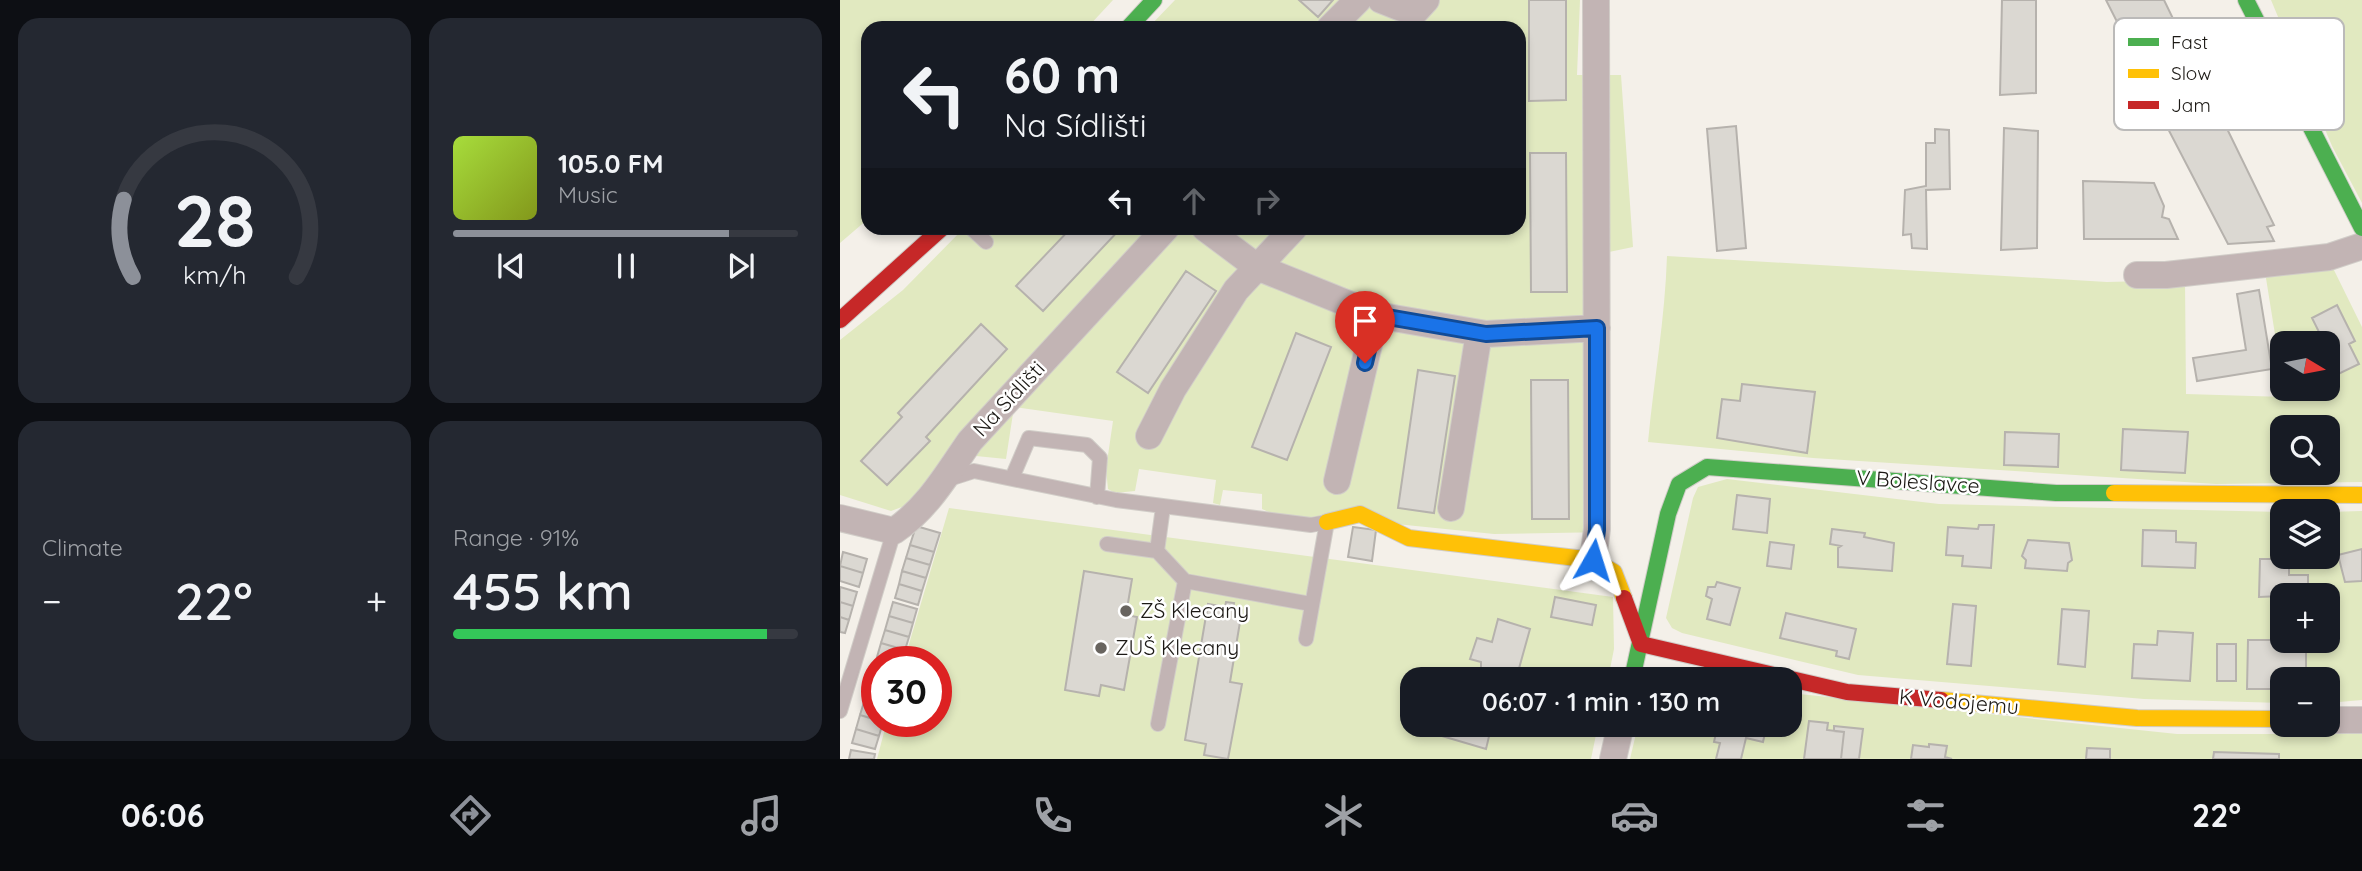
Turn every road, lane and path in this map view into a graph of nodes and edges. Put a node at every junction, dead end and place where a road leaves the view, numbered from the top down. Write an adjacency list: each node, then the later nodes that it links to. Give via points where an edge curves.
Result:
1 (1154, 0): 8 (street)
2 (1358, 0): 9 (street)
3 (1381, 0): 4 (street, via 1414,13)
4 (1426, 0)
5 (1596, 0): 23 (street)
6 (2246, 0): 7 (street)
7 (2255, 18)
8 (1134, 21)
9 (1337, 21)
10 (2312, 130): 11 (street)
11 (2362, 228)
12 (934, 235): 22 (street)
13 (978, 235): 17 (lane)
14 (1160, 235): 27 (street, Na Sídlišti, via 970,441)
15 (1214, 235): 19 (street)
16 (1287, 235): 19 (street)
17 (986, 242)
18 (2362, 246): 20 (street, via 2329,257)
19 (1257, 267): 21 (street); 25 (street, via 1229,301)
20 (2137, 275)
21 (1376, 315): 24 (street); 28 (street)
22 (840, 320)
23 (1597, 328): 24 (street); 38 (street)
24 (1479, 332): 32 (street)
25 (1149, 436)
26 (1012, 478): 27 (lane, via 974,471); 30 (lane); 30 (lane, via 1029,438 1087,445 1100,458)
27 (945, 481): 35 (street, Na Sídlišti, via 914,518)
28 (1337, 481)
29 (2362, 495): 42 (street, V Boleslavce, via 2056,493 1707,467 1679,484 1668,514)
30 (1097, 497): 31 (lane)
31 (1163, 507): 34 (lane, via 1311,525); 37 (lane)
32 (1451, 508)
33 (840, 518): 35 (street)
34 (1327, 522): 38 (street, via 1360,514 1409,538); 40 (lane)
35 (894, 531): 44 (lane)
36 (1107, 544): 37 (lane)
37 (1157, 551): 39 (lane)
38 (1593, 560): 42 (street, via 1614,572)
39 (1185, 581): 40 (lane); 48 (lane)
40 (1311, 604): 41 (lane)
41 (1306, 639)
42 (1641, 645): 43 (street, V Boleslavce); 45 (street, K Vodojemu, via 1847,692 2137,718)
43 (1635, 667)
44 (840, 711)
45 (2270, 719)
46 (2340, 720): 47 (street)
47 (2362, 720)
48 (1158, 724)
49 (1618, 737): 50 (street)
50 (1612, 759)

